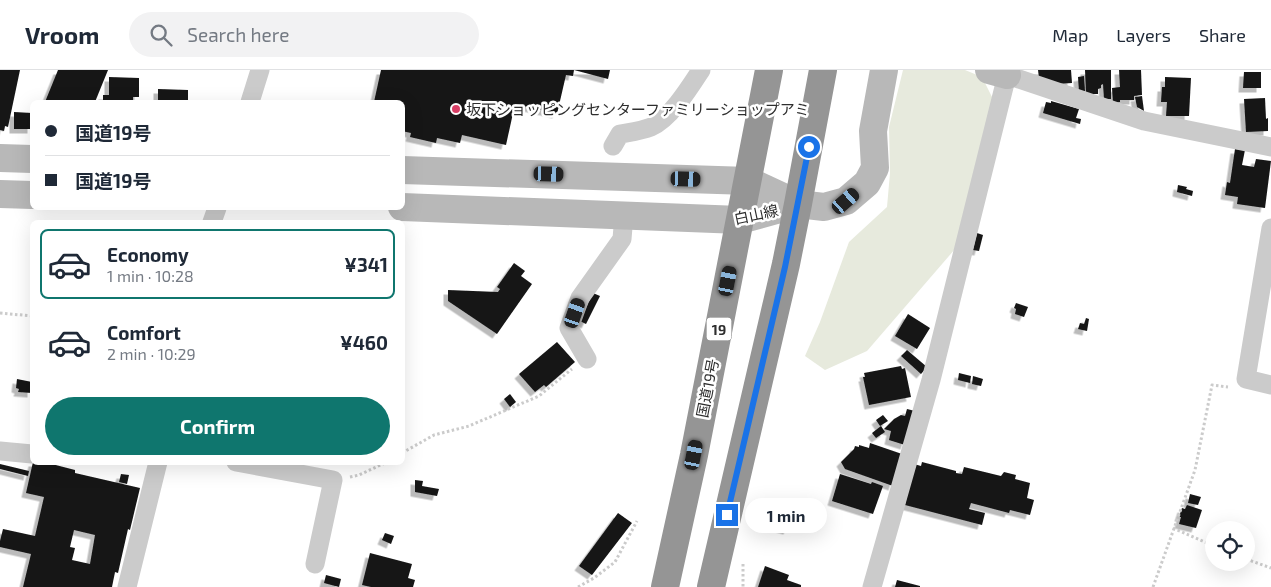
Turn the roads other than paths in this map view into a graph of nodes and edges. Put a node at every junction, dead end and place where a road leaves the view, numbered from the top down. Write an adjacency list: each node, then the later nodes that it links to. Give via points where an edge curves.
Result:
1 (260, 70): 7 (street)
2 (701, 70): 8 (street, via 678,104 654,126 620,134)
3 (769, 70): 13 (highway, 国道19号 / 19)
4 (823, 70): 16 (highway)
5 (884, 70): 16 (street, via 873,130 875,168 867,183 846,201 824,207)
6 (1000, 72): 9 (street, via 1144,121); 31 (street, via 931,380)
7 (251, 100)
8 (613, 146)
9 (1271, 147)
10 (0, 158): 11 (street)
11 (30, 159)
12 (405, 170): 13 (street, 白山線)
13 (748, 181): 16 (street, 白山線); 19 (highway, 国道19号 / 19)
14 (0, 194): 15 (street)
15 (30, 195)
16 (798, 204): 19 (street, 白山線); 30 (highway)
17 (405, 207): 18 (street, 白山線)
18 (624, 215): 19 (street, 白山線); 21 (street, via 622,239 580,298 569,328)
19 (740, 220): 29 (highway, 国道19号 / 19)
20 (1271, 228): 22 (street, via 1246,379)
21 (587, 358)
22 (1271, 385)
23 (0, 451): 24 (street)
24 (30, 454)
25 (157, 465): 28 (street)
26 (252, 465): 27 (street, via 332,480)
27 (315, 564)
28 (127, 587)
29 (666, 587)
30 (711, 587)
31 (872, 587)

